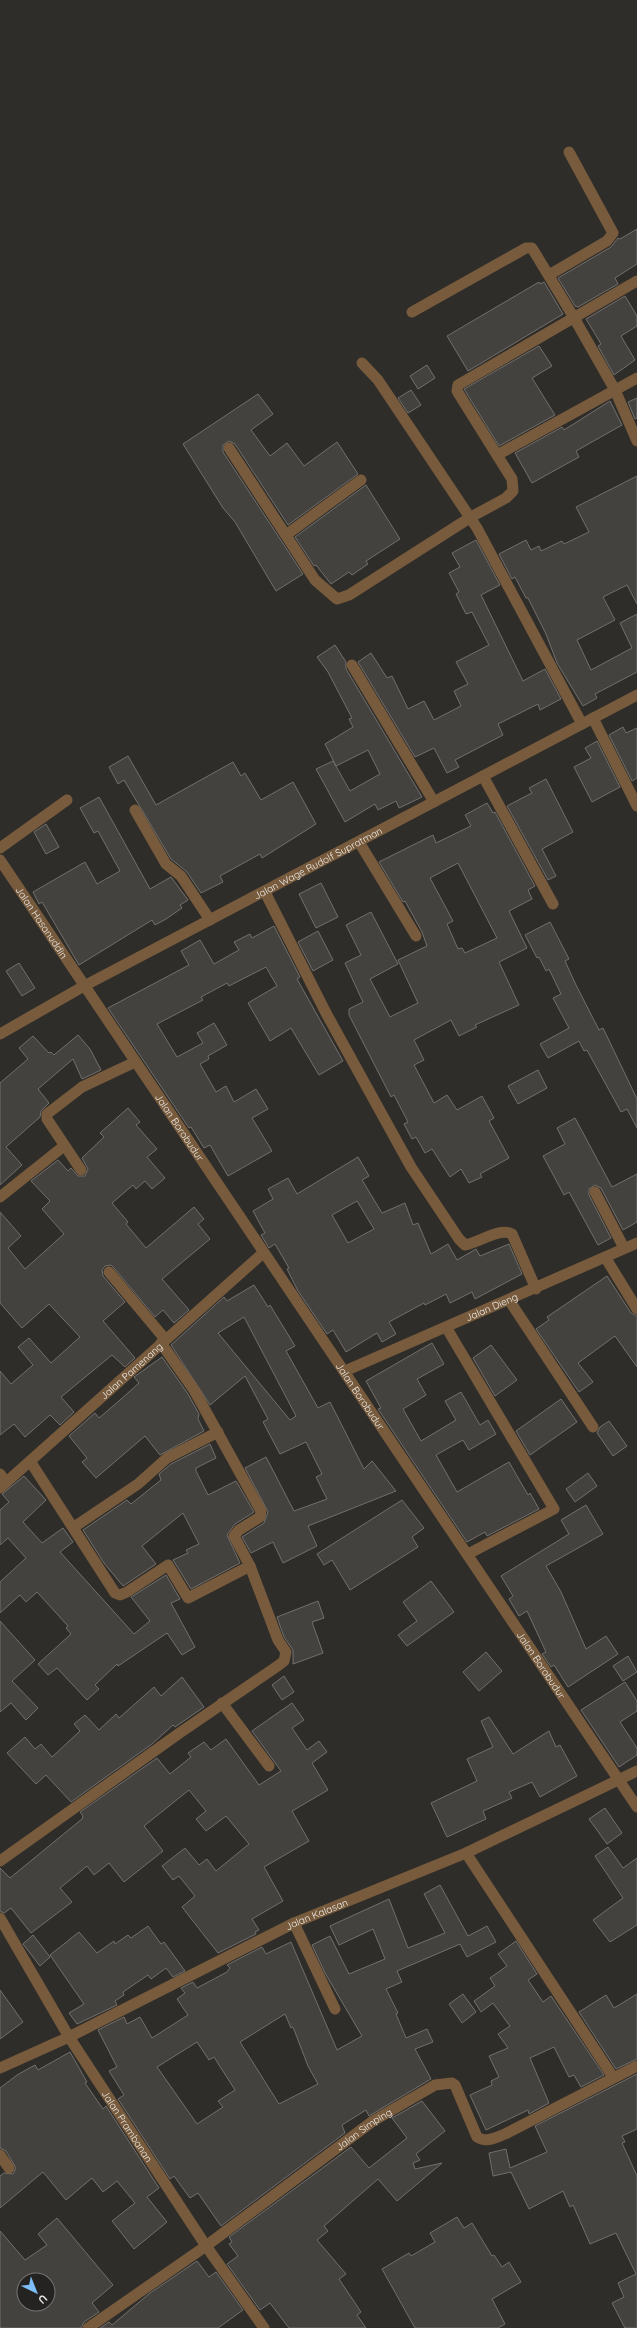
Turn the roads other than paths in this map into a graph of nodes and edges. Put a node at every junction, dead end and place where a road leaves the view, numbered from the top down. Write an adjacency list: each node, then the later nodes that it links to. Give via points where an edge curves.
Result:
1 (569, 152): 2 (street, via 613,233 607,241)
2 (549, 275): 4 (street, via 534,250 526,248); 5 (street)
3 (637, 281): 5 (street)
4 (412, 312)
5 (574, 316): 8 (street); 11 (street, via 457,387)
6 (362, 363): 13 (street, via 378,380)
7 (637, 378): 8 (street)
8 (614, 390): 9 (street); 11 (street)
9 (635, 438)
10 (229, 448): 14 (street)
11 (497, 455): 13 (street, via 512,479 513,491 506,498)
12 (361, 480): 14 (street)
13 (471, 517): 14 (street, via 349,595 337,599 315,580); 18 (street)
14 (286, 535)
15 (352, 665): 21 (street)
16 (637, 695): 17 (street, Jalan Wage Rudolf Supratman)
17 (593, 718): 18 (street, Jalan Wage Rudolf Supratman); 22 (street)
18 (582, 724): 19 (street, Jalan Wage Rudolf Supratman)
19 (483, 776): 21 (street, Jalan Wage Rudolf Supratman); 28 (street)
20 (68, 800): 25 (street)
21 (434, 802): 24 (street, Jalan Wage Rudolf Supratman)
22 (637, 806)
23 (135, 810): 29 (street, via 166,864 180,876)
24 (359, 842): 27 (street, Jalan Wage Rudolf Supratman); 30 (street)
25 (0, 848)
26 (0, 860): 31 (street, Jalan Hasanuddin)
27 (265, 892): 29 (street, Jalan Wage Rudolf Supratman); 43 (street, via 326,1013 411,1167 459,1239 465,1245 475,1244 501,1232 512,1234)
28 (552, 904)
29 (210, 920): 31 (street, Jalan Wage Rudolf Supratman)
30 (416, 936)
31 (84, 986): 32 (street, Jalan Wage Rudolf Supratman); 33 (street, Jalan Borobudur)
32 (0, 1034)
33 (135, 1062): 34 (street, via 82,1087 47,1114 46,1119); 40 (street, Jalan Borobudur)
34 (64, 1146): 35 (street); 37 (street)
35 (82, 1170)
36 (595, 1192): 39 (street)
37 (0, 1197)
38 (637, 1243): 39 (street, Jalan Dieng)
39 (624, 1248): 41 (street, Jalan Dieng)
40 (263, 1253): 47 (street, Jalan Pamenang); 48 (street, Jalan Borobudur)
41 (605, 1257): 43 (street, Jalan Dieng); 45 (street)
42 (109, 1272): 47 (street)
43 (536, 1289): 44 (street, Jalan Dieng)
44 (509, 1300): 46 (street, Jalan Dieng); 49 (street)
45 (637, 1309)
46 (446, 1327): 48 (street, Jalan Dieng); 54 (street, via 554,1509)
47 (163, 1341): 50 (street); 51 (street, Jalan Pamenang)
48 (345, 1371): 54 (street, Jalan Borobudur)
49 (593, 1426)
50 (218, 1432): 53 (street, via 167,1458 138,1484); 55 (street, via 261,1510 260,1517 234,1536)
51 (30, 1461): 52 (street, Jalan Pamenang); 53 (street)
52 (2, 1481)
53 (74, 1527): 55 (street, via 115,1593 120,1595 167,1565 188,1598)
54 (468, 1554): 59 (street, Jalan Borobudur)
55 (250, 1566): 56 (street, via 286,1652 285,1657 279,1666)
56 (222, 1703): 57 (street); 62 (street)
57 (269, 1766)
58 (637, 1771): 59 (street, Jalan Kalasan)
59 (618, 1780): 60 (street, Jalan Borobudur); 61 (street, Jalan Kalasan)
60 (637, 1807)
61 (466, 1853): 64 (street, Jalan Kalasan); 69 (street)
62 (0, 1861)
63 (0, 1918): 66 (street, Jalan Prambanan)
64 (294, 1923): 65 (street); 66 (street, Jalan Kalasan)
65 (335, 2009)
66 (69, 2037): 68 (street, Jalan Kalasan); 72 (street, Jalan Prambanan)
67 (637, 2066): 69 (street, Jalan Simping)
68 (0, 2068)
69 (613, 2077): 72 (street, Jalan Simping, via 490,2140 477,2137 455,2085 452,2083 435,2086 373,2121)
70 (0, 2156): 71 (street)
71 (9, 2168)
72 (206, 2246): 73 (street, Jalan Simping); 74 (street, Jalan Prambanan)
73 (88, 2328)
74 (264, 2328)

